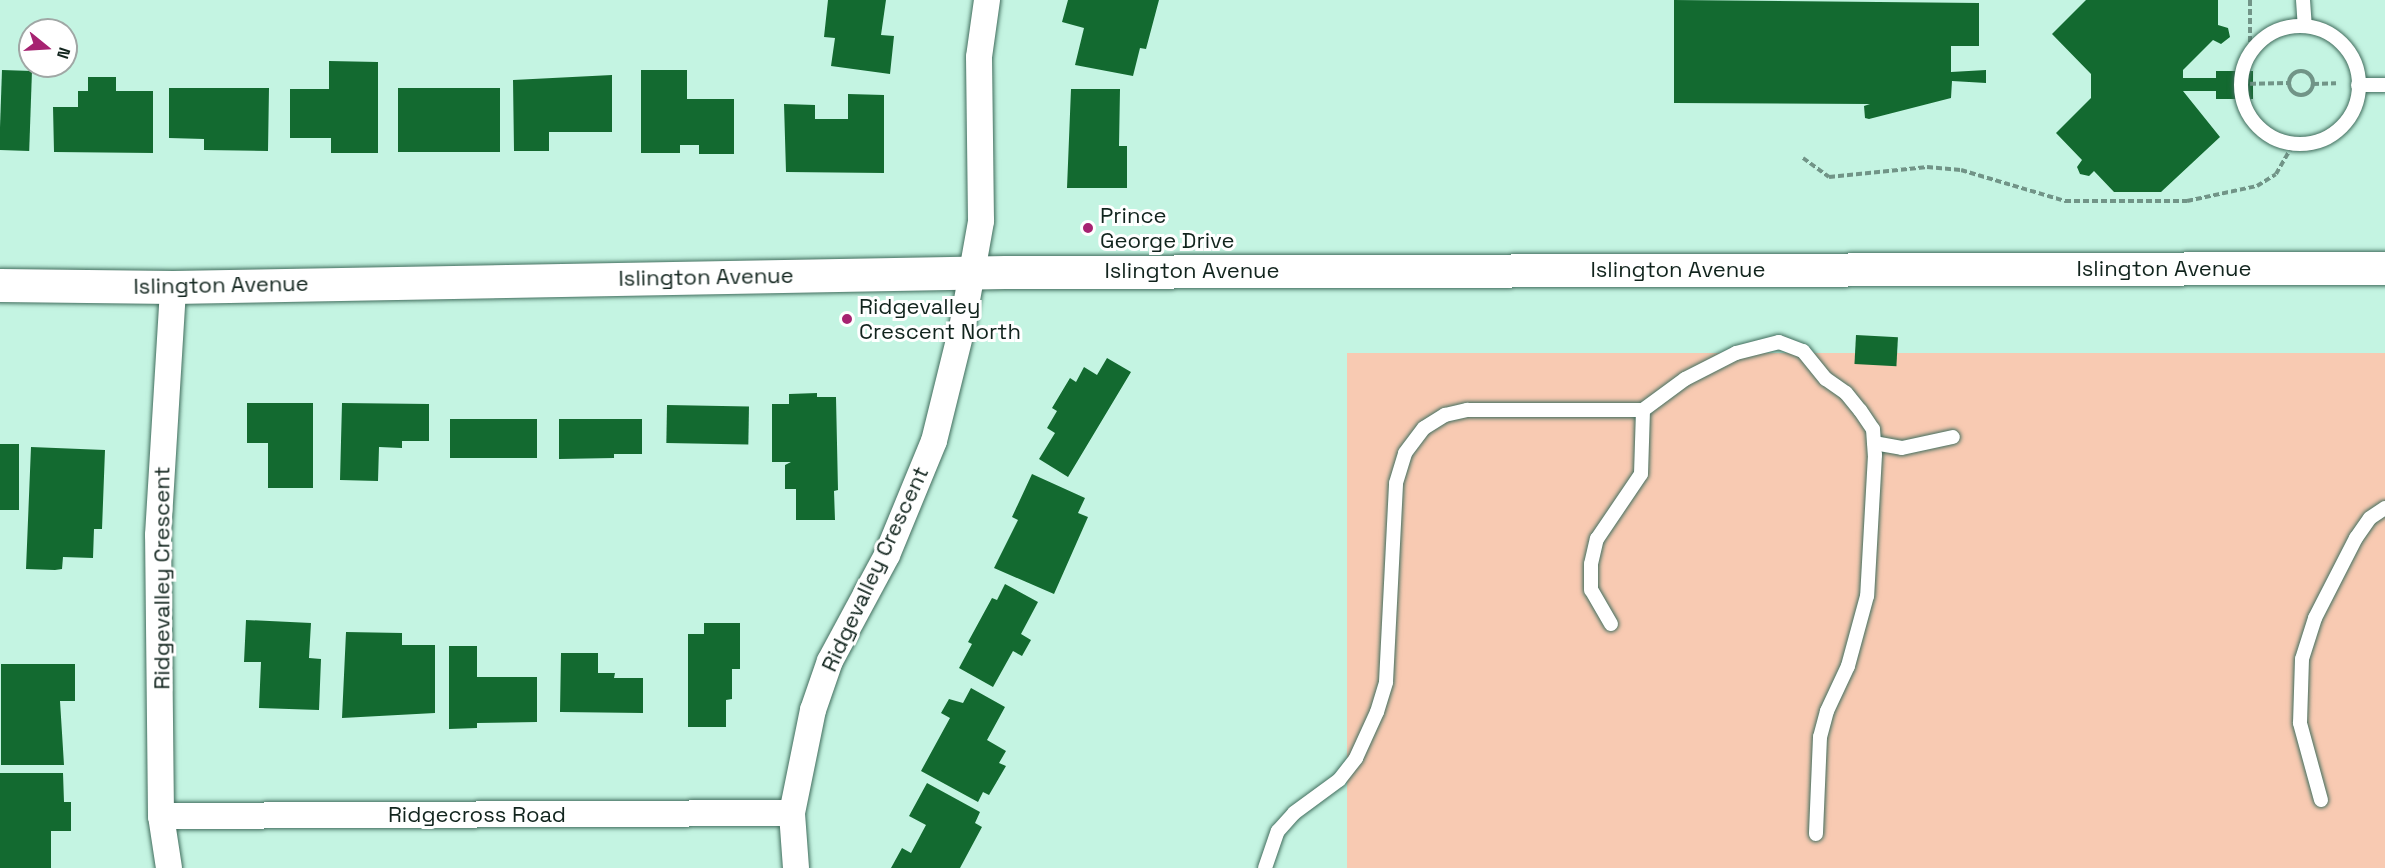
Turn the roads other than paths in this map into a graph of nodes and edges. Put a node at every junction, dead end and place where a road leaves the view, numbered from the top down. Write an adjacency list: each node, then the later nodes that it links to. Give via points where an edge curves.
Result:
1 (987, 0): 7 (street, via 979,57 981,221)
2 (2302, 0): 3 (lane)
3 (2305, 26): 4 (lane, via 2322,30 2349,51); 4 (lane, via 2285,27 2267,35 2250,53 2241,84 2252,119 2265,133 2294,143 2318,141 2348,119)
4 (2358, 85): 5 (lane)
5 (2385, 85)
6 (2385, 268): 7 (main road, Islington Avenue)
7 (972, 272): 9 (main road, Islington Avenue); 16 (street, Ridgevalley Crescent, via 934,441 887,555 830,661 813,710)
8 (0, 285): 9 (main road, Islington Avenue)
9 (173, 287): 17 (street, Ridgevalley Crescent, via 158,535)
10 (1643, 410): 12 (lane, via 1685,379 1736,353 1779,342 1803,351 1826,379 1846,393 1873,429); 14 (lane, via 1641,474 1597,540 1591,564 1591,590); 21 (lane, via 1467,410 1445,416 1425,428 1405,453 1395,483 1386,682 1377,712 1356,758 1339,780 1294,813 1278,831)
11 (1953, 437): 12 (lane, via 1902,448)
12 (1874, 443): 18 (lane, via 1867,596 1848,666 1827,711 1820,737)
13 (2385, 508): 15 (lane, via 2370,518 2356,538 2315,618 2302,659 2300,723)
14 (1611, 624)
15 (2321, 800)
16 (792, 813): 17 (street, Ridgecross Road); 20 (street, Ridgevalley Crescent)
17 (161, 816): 19 (street, Ridgevalley Crescent)
18 (1816, 834)
19 (169, 868)
20 (796, 868)
21 (1265, 868)

